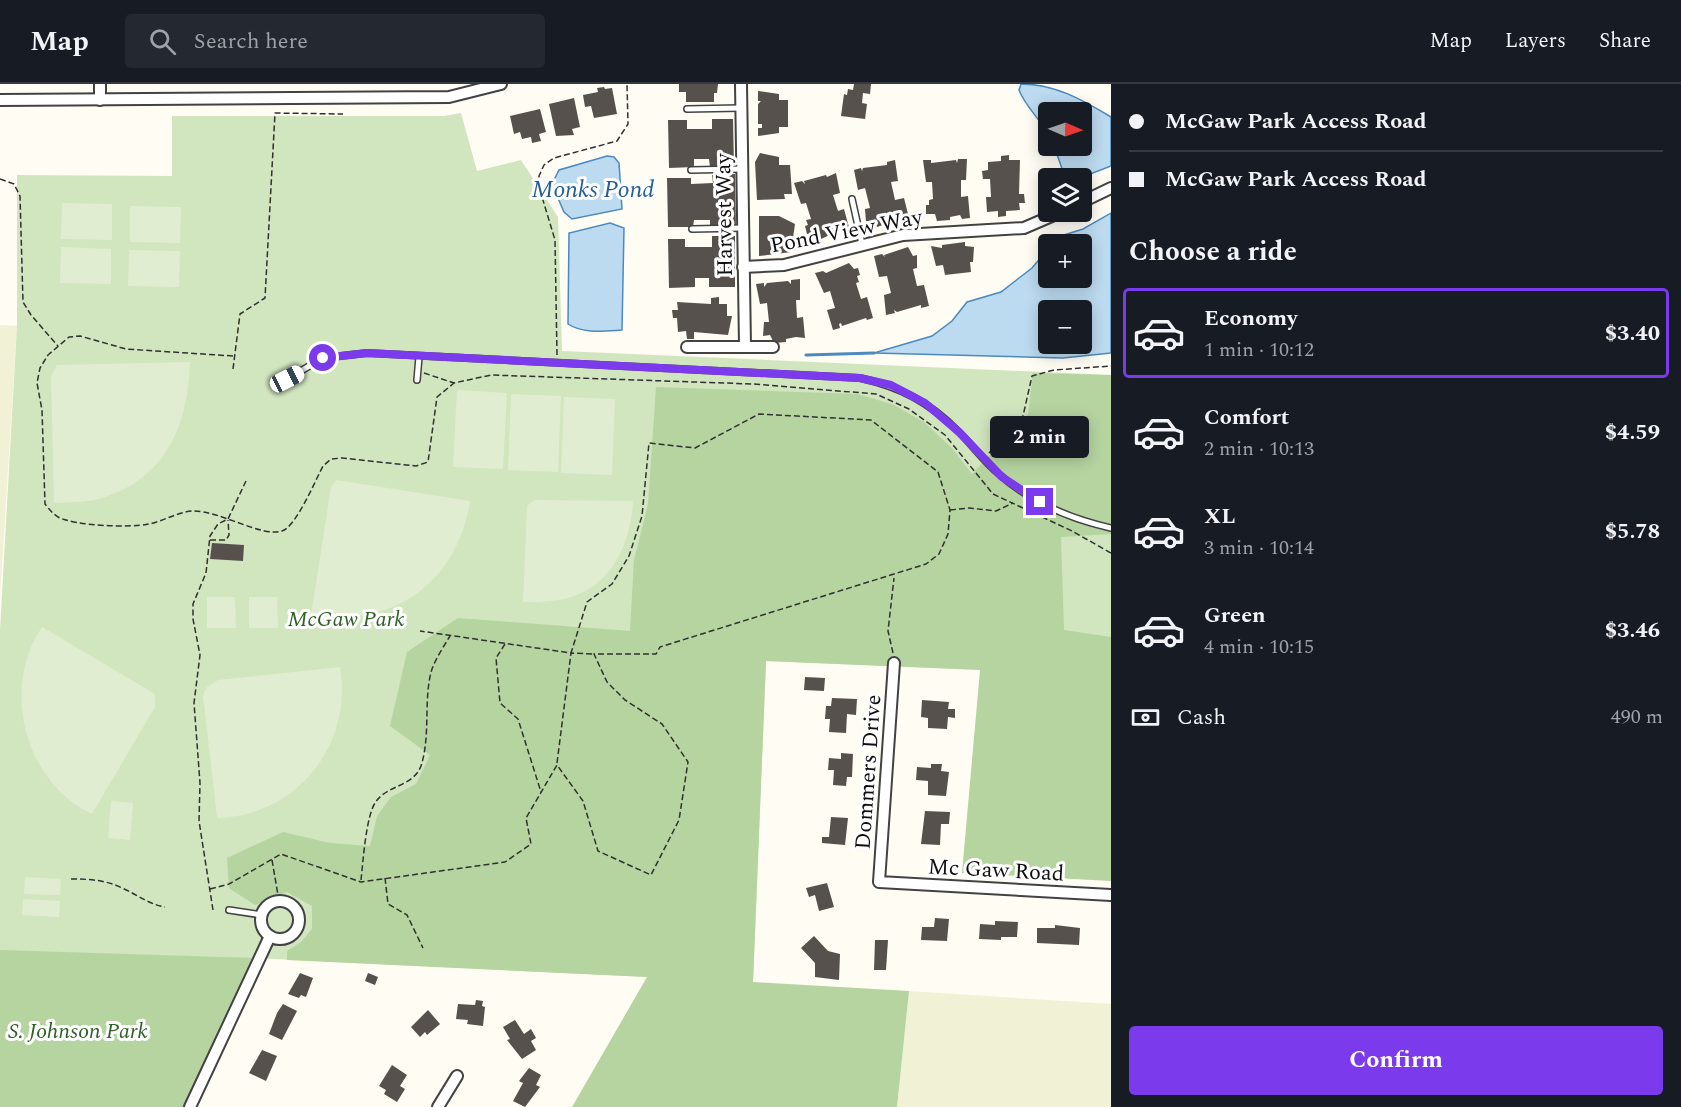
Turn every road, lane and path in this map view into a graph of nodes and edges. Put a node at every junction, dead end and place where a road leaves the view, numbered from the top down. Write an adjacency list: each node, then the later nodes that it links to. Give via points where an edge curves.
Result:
1 (100, 84): 6 (street)
2 (501, 84): 6 (street, via 449,97)
3 (627, 84): 25 (path, via 628,124 617,141 554,158 544,165 538,180 555,240)
4 (741, 84): 7 (street, Harvest Way)
5 (0, 100): 6 (street)
6 (100, 100)
7 (741, 108): 8 (lane); 10 (street, Harvest Way)
8 (687, 109)
9 (343, 114): 26 (path, via 274,113 265,298 240,314)
10 (742, 169): 11 (lane); 17 (street, Harvest Way)
11 (691, 170)
12 (0, 179): 21 (path, via 14,184 21,203 23,302)
13 (1111, 188): 14 (street)
14 (1092, 197)
15 (852, 199): 19 (lane)
16 (1038, 222): 19 (street, Pond View Way, via 1024,228 903,235)
17 (743, 228): 18 (lane); 20 (street, Harvest Way)
18 (692, 229)
19 (862, 244): 20 (street, Pond View Way, via 784,264)
20 (743, 267): 22 (street, Harvest Way)
21 (58, 346): 26 (path, via 69,337 80,336 126,349); 39 (path, via 40,368 37,383 42,410 45,504 50,511 68,520 130,526 152,524 193,511)
22 (745, 346): 23 (street); 24 (street)
23 (687, 347)
24 (773, 347)
25 (557, 355)
26 (233, 356): 29 (path)
27 (419, 357): 30 (lane); 31 (lane, via 349,353 323,358); 34 (lane, via 860,378 891,385 925,403 960,433)
28 (1111, 366): 34 (path, via 1054,370 1032,376 1023,416)
29 (233, 369)
30 (418, 372): 32 (lane); 33 (path)
31 (287, 379)
32 (417, 380)
33 (454, 383): 35 (path, via 498,375 859,391 891,400 926,420 945,435); 39 (path, via 437,397 431,454 426,465 331,459 323,466 292,524 283,531)
34 (982, 459): 35 (path); 40 (lane, via 1040,502)
35 (973, 468): 37 (path, via 993,495)
36 (246, 482): 39 (path)
37 (1014, 502): 38 (path, via 996,512); 42 (path)
38 (950, 510): 43 (path, via 948,534 939,554 926,564); 47 (path, via 938,472 871,420 759,414 694,448 649,443 642,516 629,556 612,584 587,602)
39 (228, 519): 41 (path, via 213,530); 41 (path, via 226,540)
40 (1111, 528)
41 (210, 540): 57 (path, via 206,573 193,604 200,655 194,718 199,821)
42 (1111, 554)
43 (894, 576): 48 (path, via 660,647 656,654); 49 (path, via 888,631)
44 (420, 631): 45 (path)
45 (450, 635): 46 (path); 55 (path, via 432,669 420,768 406,783 388,790 375,803)
46 (505, 643): 47 (path); 51 (path, via 496,658 500,704 518,719)
47 (571, 652): 48 (path); 50 (path)
48 (594, 654): 50 (path, via 607,682 625,700 662,724 688,762 679,820 651,875 598,851 583,801)
49 (894, 663): 56 (street, Dommers Drive)
50 (557, 765): 51 (path)
51 (541, 792): 53 (path, via 526,818 531,844 505,862)
52 (272, 859): 55 (path, via 281,854); 57 (path, via 229,884); 59 (path)
53 (385, 877): 55 (path); 65 (path, via 388,904 407,915)
54 (71, 879): 60 (path, via 109,883)
55 (361, 882)
56 (879, 882): 58 (street, Mc Gaw Road)
57 (210, 889): 61 (path)
58 (1111, 895)
59 (279, 902): 63 (street); 64 (street, via 296,910 297,928 288,937)
60 (165, 907)
61 (213, 910)
62 (229, 910): 63 (lane)
63 (262, 915): 64 (street, via 263,927)
64 (270, 936): 67 (street)
65 (423, 948)
66 (457, 1076): 68 (street)
67 (190, 1107)
68 (438, 1107)

